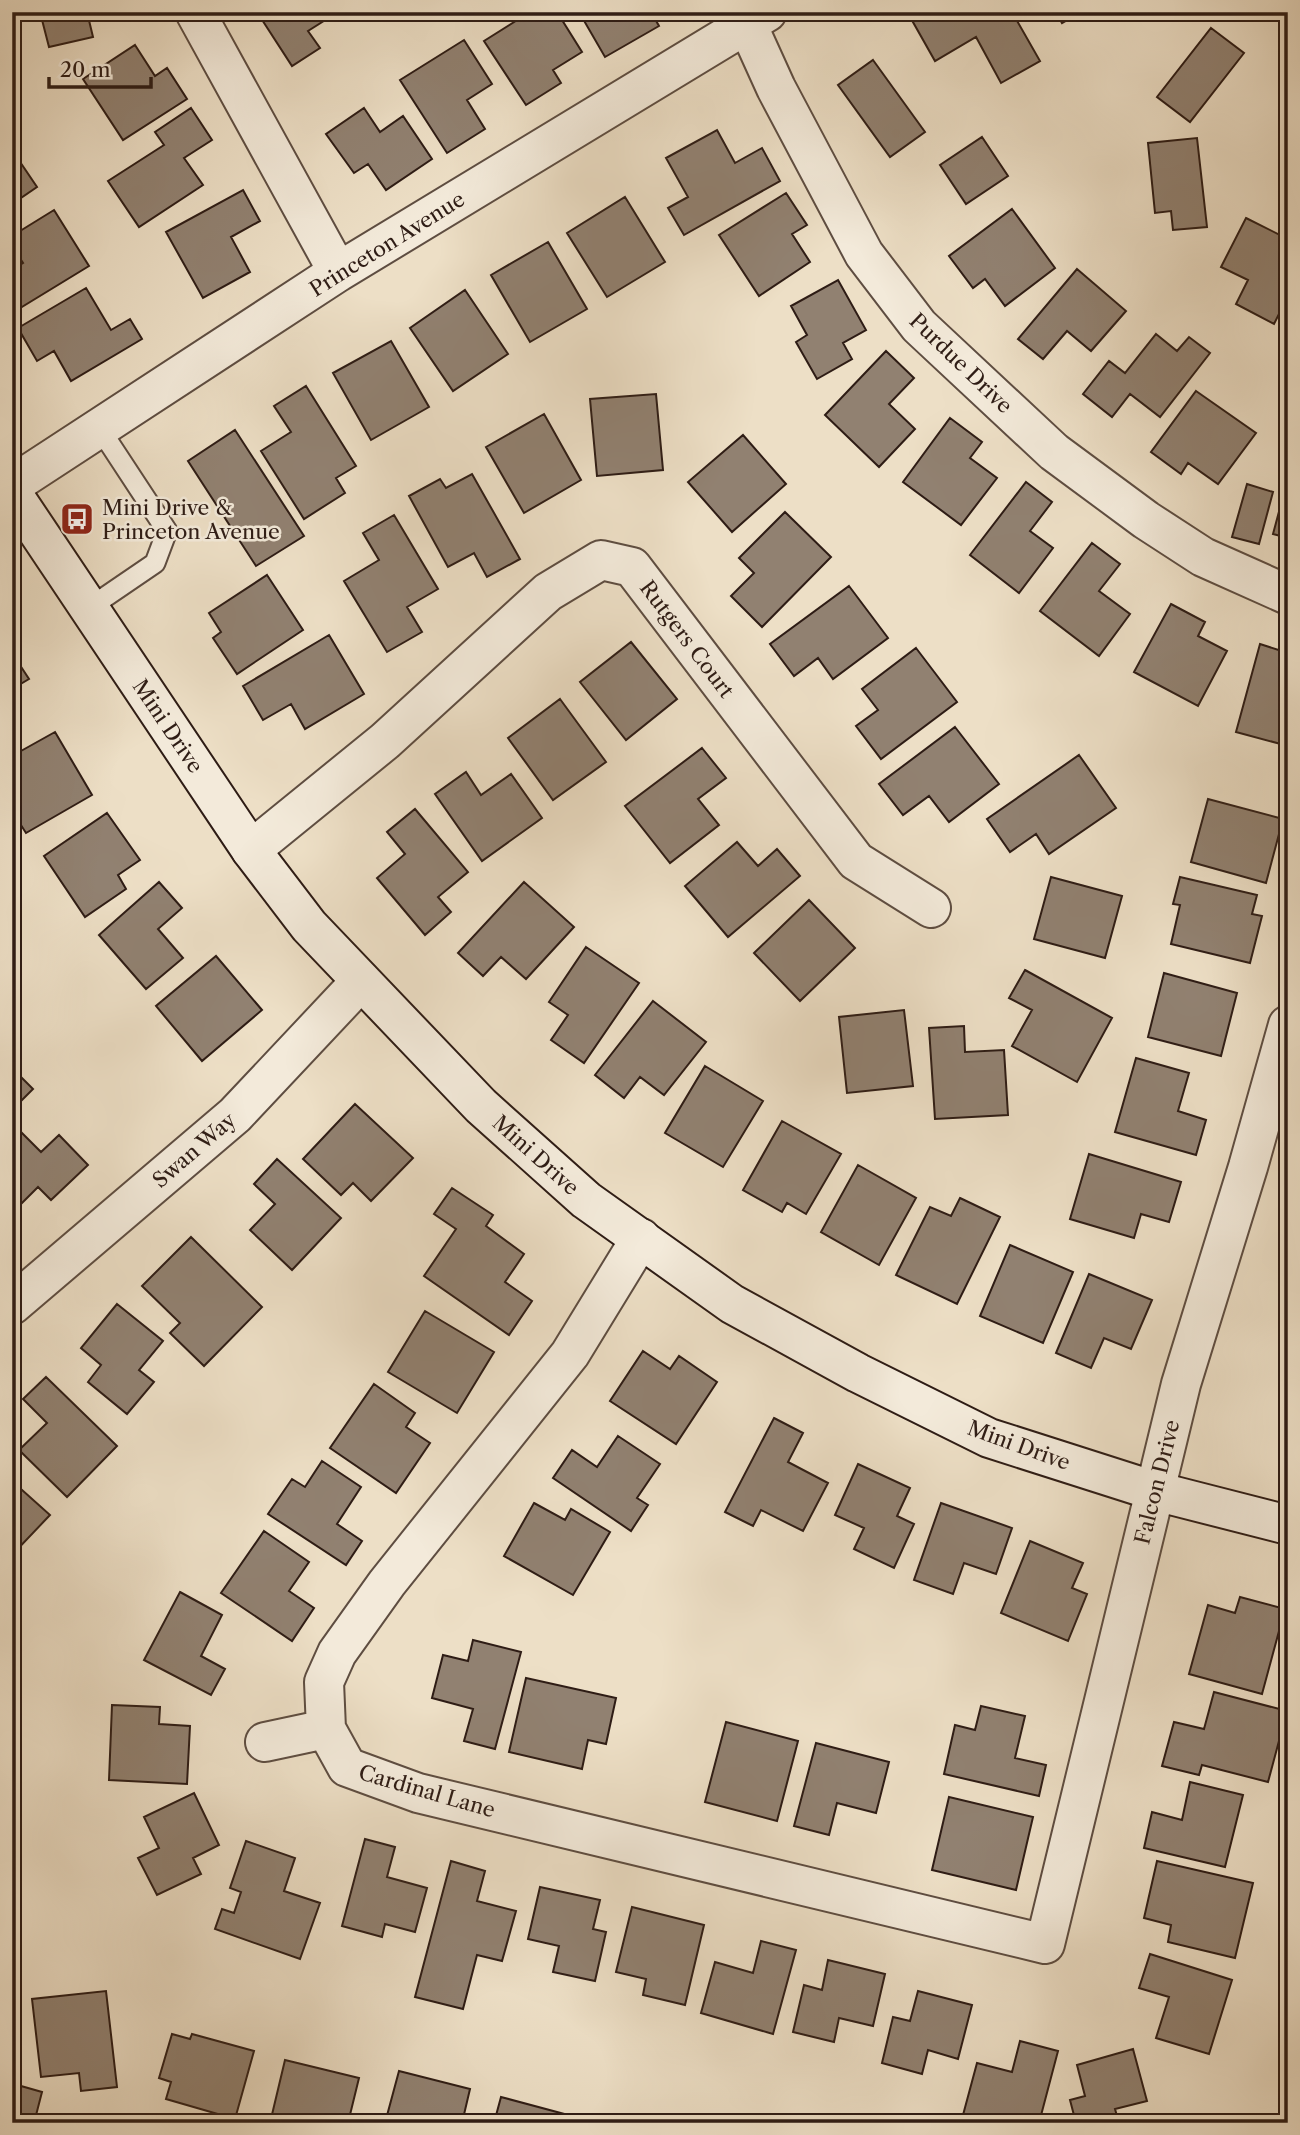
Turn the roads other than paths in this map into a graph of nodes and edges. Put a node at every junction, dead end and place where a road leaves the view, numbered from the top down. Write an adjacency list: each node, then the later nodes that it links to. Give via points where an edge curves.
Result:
1 (195, 12): 3 (street)
2 (757, 18): 3 (street, Princeton Avenue); 7 (street, Purdue Drive, via 776,88 864,254 919,326 1054,452 1146,520 1203,557)
3 (338, 272): 4 (street, Princeton Avenue)
4 (100, 429): 5 (street, Princeton Avenue); 8 (lane, via 166,531 155,563)
5 (12, 485)
6 (12, 493): 8 (street, Mini Drive)
7 (1288, 595)
8 (89, 608): 9 (street, Mini Drive)
9 (251, 850): 10 (street, Rutgers Court, via 386,741 548,592 601,560 632,568 856,861); 11 (street, Mini Drive, via 309,926)
10 (932, 908)
11 (362, 981): 13 (street, Mini Drive, via 481,1106 586,1199); 14 (street, Swan Way, via 235,1115)
12 (1288, 1026): 15 (street, Falcon Drive, via 1181,1384)
13 (641, 1238): 15 (street, Mini Drive, via 732,1304 977,1432); 17 (street, Cardinal Lane, via 570,1354 387,1583 337,1653 324,1682)
14 (16, 1292)
15 (1155, 1491): 16 (street, Mini Drive); 19 (street, Falcon Drive)
16 (1288, 1525)
17 (326, 1729): 18 (street); 19 (street, Cardinal Lane, via 347,1767 418,1793)
18 (265, 1742)
19 (1045, 1944)

